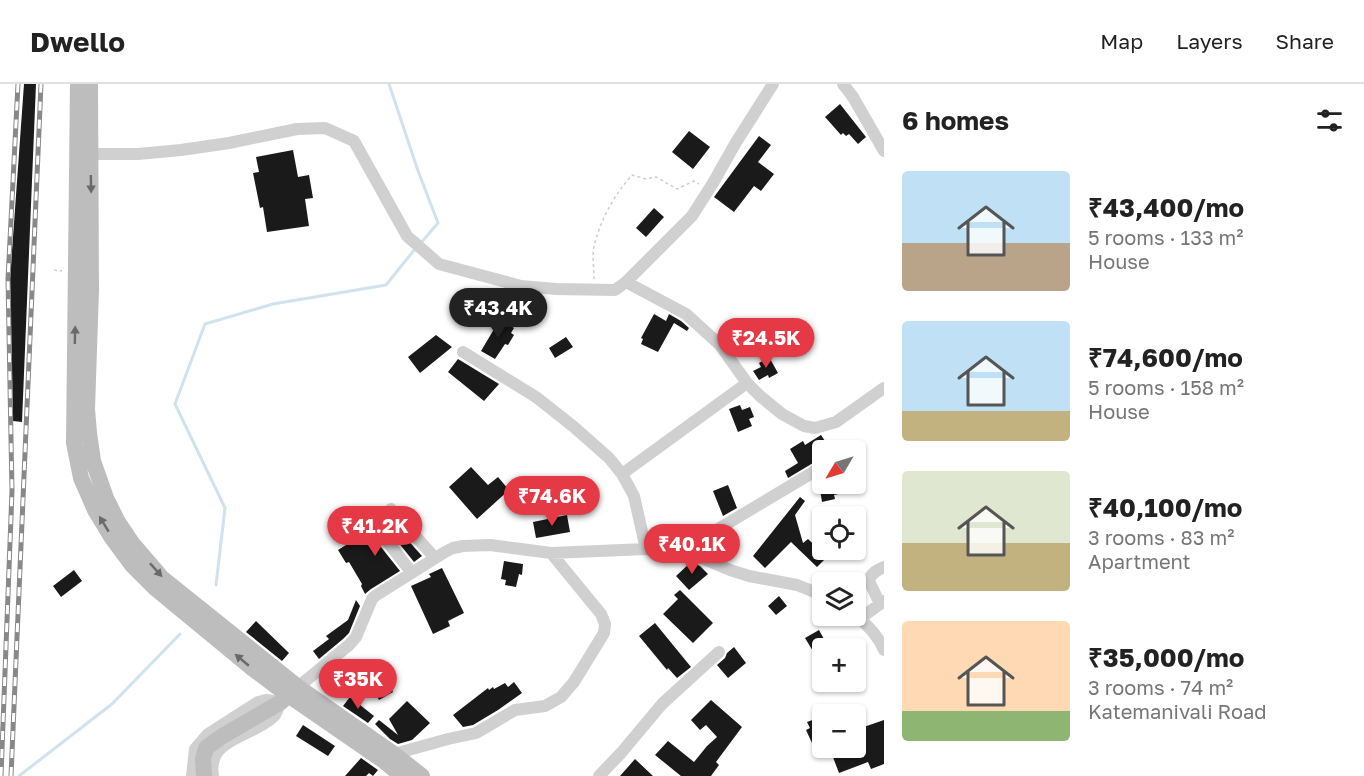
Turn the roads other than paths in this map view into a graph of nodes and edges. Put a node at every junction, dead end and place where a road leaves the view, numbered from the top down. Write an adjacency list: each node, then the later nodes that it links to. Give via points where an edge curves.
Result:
1 (78, 84): 6 (main road)
2 (90, 84): 6 (main road)
3 (773, 84): 7 (street, via 692,216)
4 (843, 84): 5 (street)
5 (884, 151)
6 (84, 154): 7 (street, via 181,150 297,129 325,128 354,141 407,236 439,264 521,286 615,290); 27 (main road, via 82,433 74,443 81,478 95,510 132,565 155,588 211,625 252,669)
7 (626, 282): 9 (street, via 687,314 720,345)
8 (463, 352): 12 (street, via 536,397 609,458)
9 (747, 383): 10 (street, via 782,414 815,428 836,422); 12 (street)
10 (884, 388)
11 (812, 473): 16 (street)
12 (622, 474): 15 (street, via 634,496)
13 (391, 509): 18 (street)
14 (384, 537): 20 (street)
15 (646, 549): 16 (street); 17 (street)
16 (683, 550): 21 (street, via 730,570)
17 (551, 553): 18 (street, via 463,546); 28 (street, via 605,624 604,633 574,682 546,706 515,710 476,733)
18 (435, 558): 20 (street)
19 (884, 567): 22 (street, via 869,578)
20 (412, 573): 27 (street, via 375,596 356,637)
21 (812, 591)
22 (882, 602): 23 (street)
23 (866, 612)
24 (866, 626): 25 (street)
25 (884, 650)
26 (719, 652): 34 (street, via 662,704)
27 (289, 695): 28 (main road); 29 (street, via 258,702 208,734 195,748); 30 (main road, via 206,748); 31 (street, via 276,714 217,752); 32 (main road)
28 (394, 754): 33 (main road)
29 (192, 776)
30 (204, 776)
31 (213, 776)
32 (402, 776)
33 (422, 776)
34 (599, 776)

